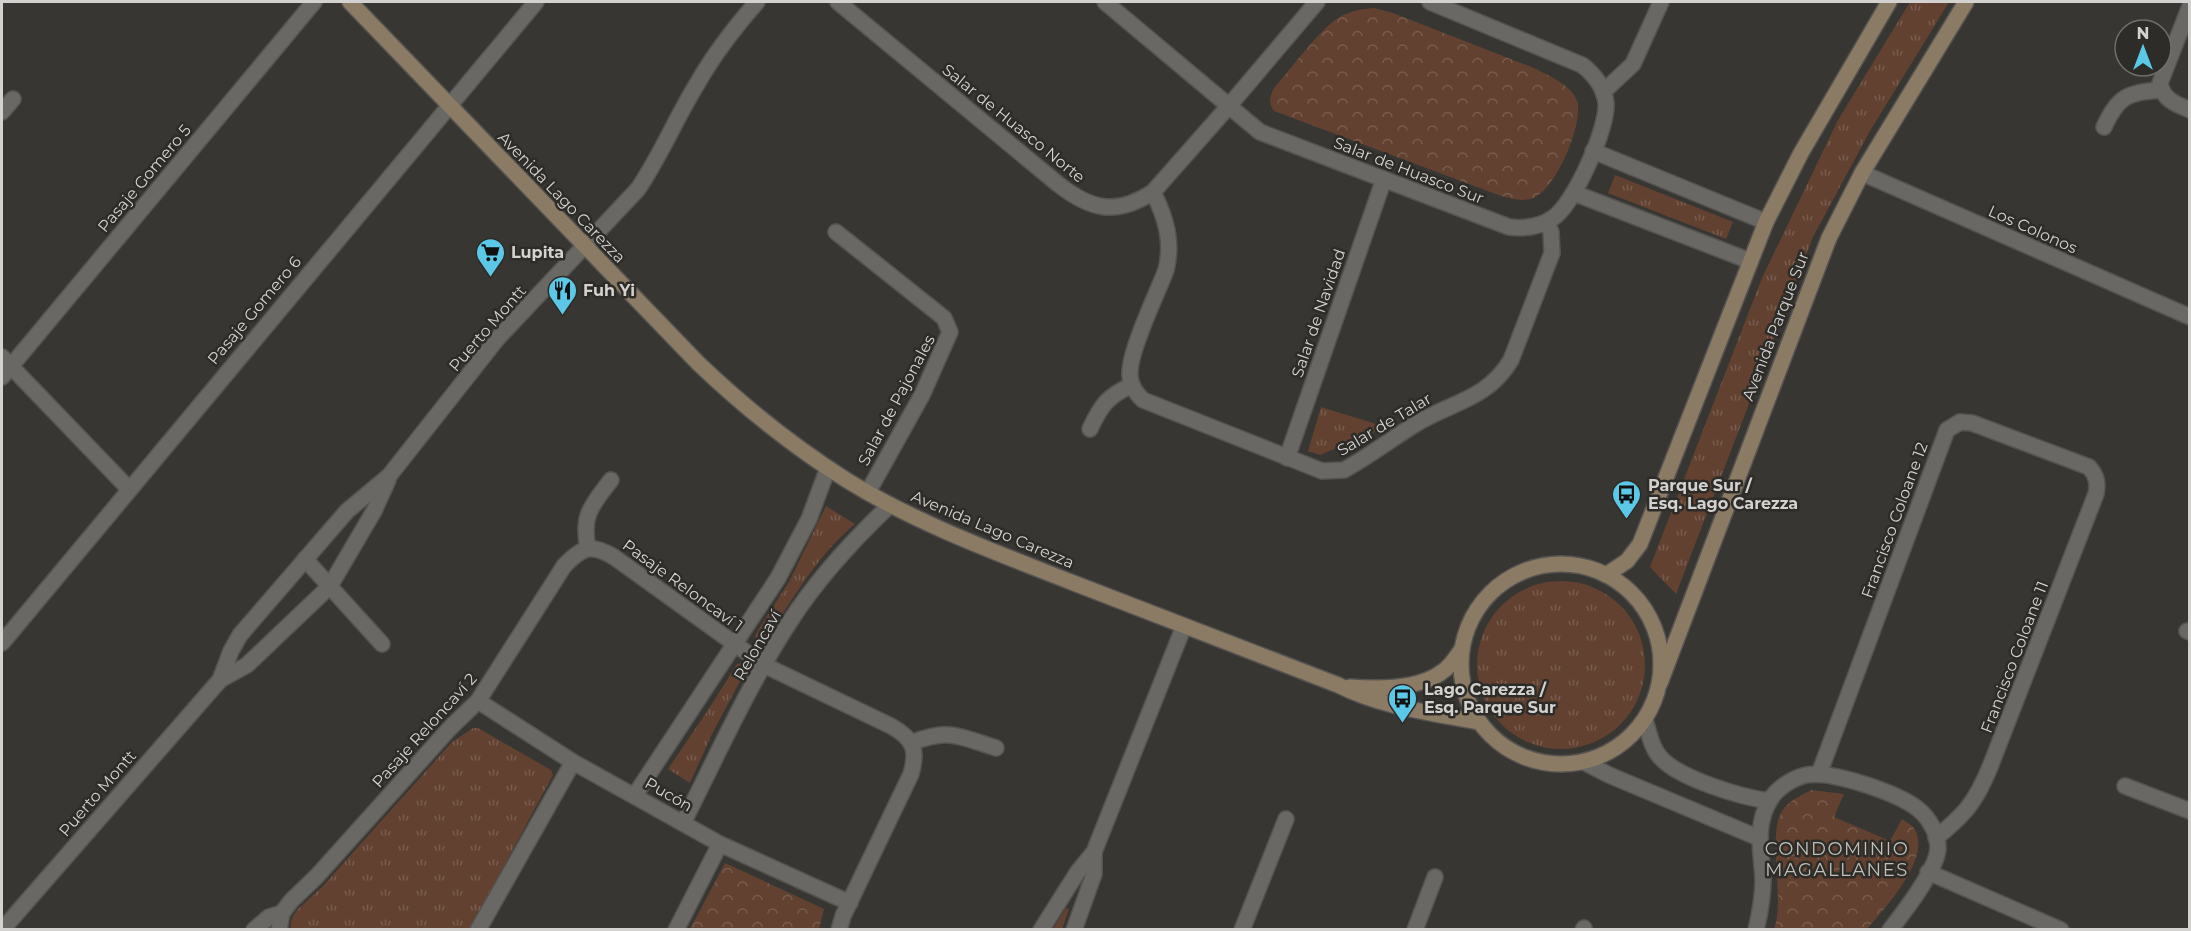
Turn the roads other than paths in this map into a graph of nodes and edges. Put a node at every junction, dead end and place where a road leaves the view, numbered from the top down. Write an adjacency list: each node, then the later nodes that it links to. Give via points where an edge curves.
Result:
1 (314, 2): 33 (street, Pasaje Gomero 5)
2 (350, 2): 17 (street, Avenida Lago Carezza)
3 (536, 2): 17 (street, Pasaje Gomero 6)
4 (758, 2): 30 (street, Puerto Montt, via 697,83 638,189)
5 (838, 2): 25 (street, Salar de Huasco Norte, via 1067,192 1101,208 1129,205)
6 (1104, 2): 18 (street, Salar de Huasco Sur)
7 (1317, 2): 18 (street, Salar de Huasco Norte)
8 (1430, 2): 13 (street)
9 (1661, 2): 15 (street, via 1633,64)
10 (1889, 2): 28 (street)
11 (1966, 2): 23 (street, Avenida Parque Sur)
12 (2190, 6): 14 (street, via 2163,74)
13 (1467, 8): 15 (street, via 1582,65)
14 (2162, 90): 19 (street, via 2171,102); 21 (street, via 2127,95 2117,103)
15 (1603, 92): 22 (street, via 1606,113)
16 (13, 99): 20 (street)
17 (449, 106): 30 (street, Avenida Lago Carezza); 41 (street, Pasaje Gomero 6)
18 (1228, 107): 24 (street, Salar de Huasco Sur, via 1260,132); 25 (street, Salar de Huasco Norte)
19 (2190, 110)
20 (2, 112)
21 (2104, 127)
22 (1593, 151): 26 (street); 28 (street)
23 (1862, 173): 32 (street, Los Colonos); 55 (street, Avenida Parque Sur, via 1819,261)
24 (1384, 179): 27 (street, Salar de Huasco Sur, via 1509,227 1532,227); 36 (street, Salar de Navidad)
25 (1153, 192): 34 (street, via 1166,222 1170,257 1131,359)
26 (1574, 193): 27 (street); 31 (street)
27 (1547, 222): 36 (street, Salar de Talar, via 1552,253 1511,360 1494,383 1415,424 1344,470 1322,471)
28 (1766, 222): 31 (street)
29 (836, 232): 42 (street, Salar de Pajonales, via 944,318 951,332 922,395)
30 (585, 247): 37 (street, Avenida Lago Carezza, via 732,395); 39 (street, Puerto Montt, via 497,339)
31 (1750, 261): 46 (street, via 1648,527 1627,561)
32 (2190, 317)
33 (4, 367): 41 (street)
34 (1132, 385): 35 (street, via 1107,401); 36 (street, Salar de Talar, via 1143,400)
35 (1090, 429)
36 (1287, 458)
37 (828, 468): 42 (street, Avenida Lago Carezza); 51 (street, Reloncaví, via 809,519 783,570)
38 (2096, 474): 64 (street, Francisco Coloane 12, via 2090,467 1972,423 1960,422 1947,430); 72 (street, Francisco Coloane 11, via 2096,494 1980,792 1969,809)
39 (389, 476): 45 (street, Puerto Montt, via 346,511); 47 (street, Puerto Montt, via 374,511)
40 (611, 480): 44 (street, via 588,512)
41 (129, 489): 49 (street, Pasaje Gomero 6)
42 (868, 492): 43 (street, Avenida Lago Carezza)
43 (890, 504): 48 (street, Avenida Lago Carezza, via 960,539); 53 (street, Reloncaví, via 827,571)
44 (588, 548): 51 (street, Pasaje Reloncaví 1, via 602,549); 57 (street, Pasaje Reloncaví 2, via 564,566)
45 (305, 559): 47 (street); 54 (street, Puerto Montt, via 240,635)
46 (1606, 575): 52 (street, via 1582,566 1557,564 1532,568 1509,579 1474,614); 55 (street, via 1628,589 1651,620 1662,657)
47 (330, 586): 50 (street); 54 (street, Puerto Montt, via 248,665)
48 (1184, 626): 56 (street, Avenida Lago Carezza); 74 (street)
49 (2, 643)
50 (382, 644)
51 (735, 645): 53 (street, Pasaje Reloncaví 1); 66 (street, Reloncaví)
52 (1462, 649): 56 (street, Avenida Lago Carezza, via 1446,669 1432,678 1396,686); 59 (street, via 1462,682)
53 (764, 665): 60 (street, Pasaje Reloncaví 1, via 891,726); 70 (street, Reloncaví)
54 (220, 680): 79 (street, Puerto Montt)
55 (1660, 683): 58 (street)
56 (1338, 686): 59 (street, Avenida Lago Carezza, via 1367,698)
57 (478, 701): 62 (street, Pucón); 78 (street, Pasaje Reloncaví 2)
58 (1645, 720): 63 (street, via 1618,747); 67 (street, via 1654,748 1669,765 1729,792)
59 (1479, 722): 63 (street, via 1497,741 1519,755 1545,763)
60 (911, 743): 61 (street, via 940,734); 77 (street, via 916,758 911,774)
61 (996, 748)
62 (573, 762): 66 (street, Pucón); 82 (street)
63 (1584, 762): 71 (street)
64 (1819, 774): 67 (street, via 1801,776); 72 (street, via 1848,779 1909,803 1929,821)
65 (2125, 786): 68 (street)
66 (635, 795): 70 (street, Pucón)
67 (1769, 801): 71 (street)
68 (2190, 811)
69 (1287, 819): 87 (street)
70 (683, 823): 73 (street, Pucón)
71 (1759, 838): 89 (street, via 1762,894)
72 (1936, 838): 75 (street, via 1938,852)
73 (720, 844): 77 (street, Pucón); 83 (street)
74 (1094, 852): 85 (street); 86 (street, via 1094,874)
75 (1928, 872): 90 (street); 91 (street)
76 (1435, 878): 88 (street)
77 (850, 903): 84 (street)
78 (282, 913): 80 (street, via 269,917); 81 (street)
79 (2, 930)
80 (254, 930)
81 (279, 930)
82 (478, 930)
83 (676, 930)
84 (839, 930)
85 (1041, 930)
86 (1074, 930)
87 (1242, 930)
88 (1415, 930)
89 (1756, 930)
90 (1890, 930)
91 (2061, 930)

